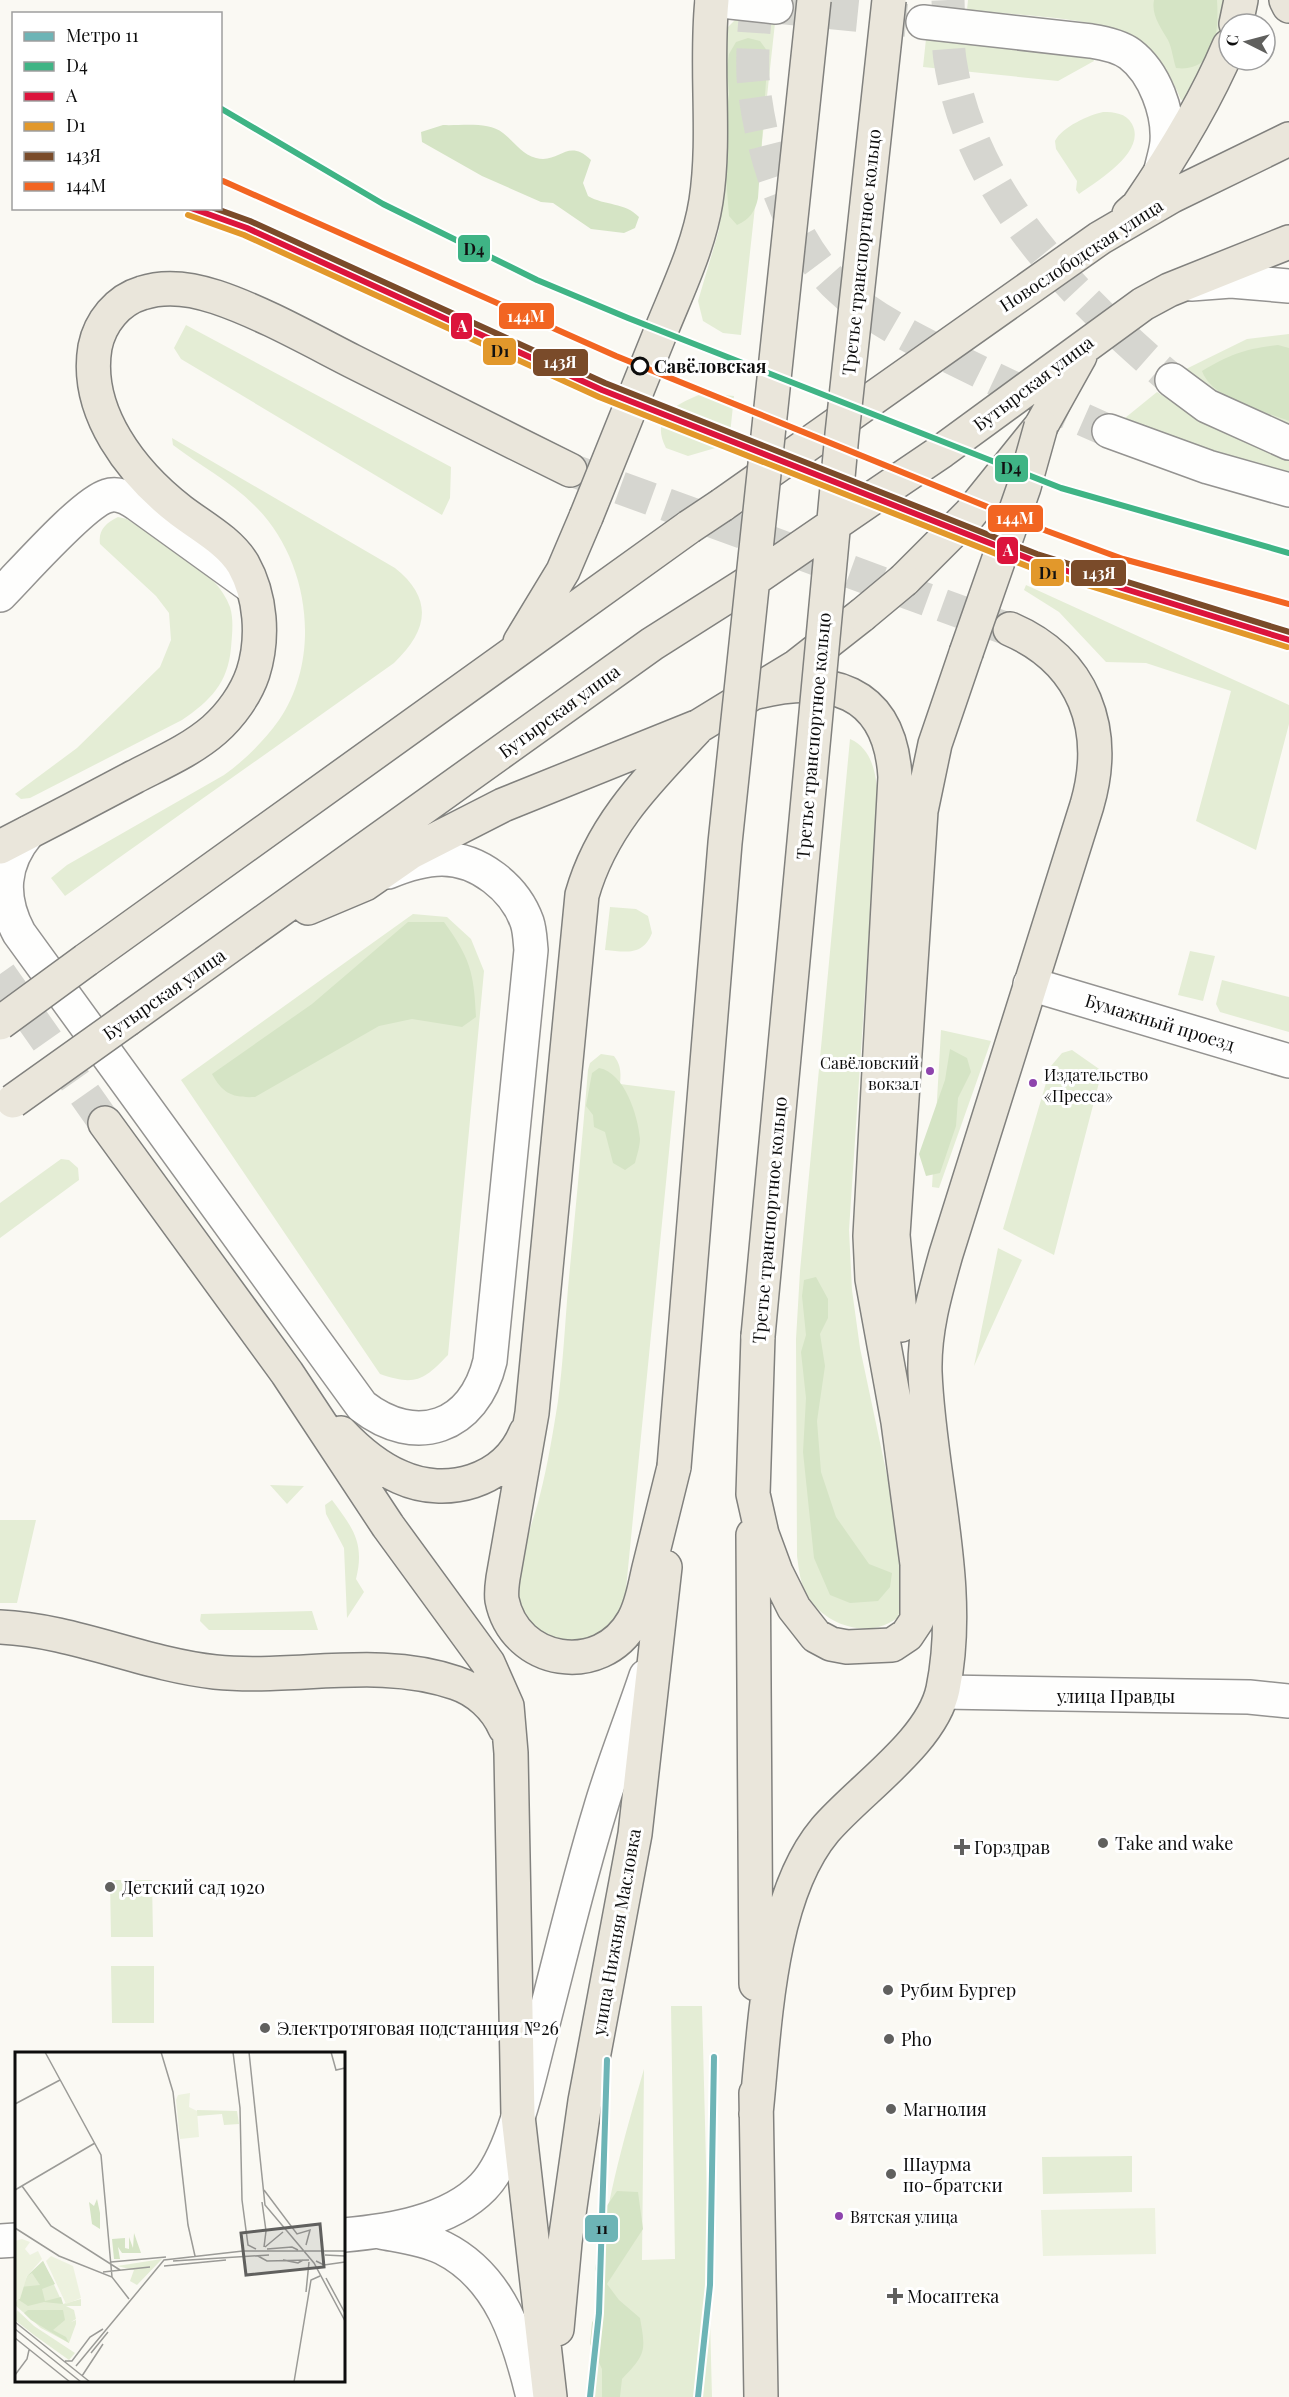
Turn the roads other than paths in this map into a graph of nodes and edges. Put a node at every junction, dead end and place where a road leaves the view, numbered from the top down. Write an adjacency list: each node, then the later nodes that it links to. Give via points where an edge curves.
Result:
1 (712, 0): 5 (street); 25 (main road, bridge, via 709,172 692,252 563,572)
2 (814, 0): 41 (main road, bridge, via 725,843)
3 (889, 0): 42 (main road, Третье транспортное кольцо, bridge, via 802,851 758,1336)
4 (1286, 0): 6 (main road)
5 (776, 6)
6 (1289, 6)
7 (923, 22): 10 (street, via 1091,40 1130,54 1154,87 1162,106 1167,144)
8 (1217, 72): 10 (main road)
9 (1289, 139): 11 (main road, Новослободская улица, via 1172,196)
10 (1160, 174): 11 (main road, via 1138,206)
11 (1100, 238): 25 (main road, Новослободская улица, bridge, via 663,544)
12 (1289, 242): 14 (main road)
13 (1289, 286): 14 (street, via 1200,282)
14 (1169, 290): 15 (main road, Бутырская улица)
15 (1093, 338): 17 (main road); 30 (main road, Бутырская улица, bridge, via 942,451 652,644)
16 (1172, 380): 19 (street, via 1208,406)
17 (1041, 426): 26 (main road, bridge, via 938,548 862,615 796,666); 40 (main road, bridge, via 1024,487 935,744 921,811 893,1235 901,1326)
18 (1109, 431): 21 (street, via 1208,467)
19 (1289, 443)
20 (570, 470): 22 (main road, via 217,297 176,288 135,295 108,317 98,333 95,348 94,381 110,427 125,455 158,492 232,550 242,562)
21 (1289, 490)
22 (252, 587): 23 (street, via 137,504 110,495 90,505); 28 (main road, via 259,620 258,654 247,688 228,716 204,738 174,756)
23 (0, 595)
24 (1010, 629): 32 (main road, via 1050,652 1067,672 1091,718 1095,744 1093,783)
25 (512, 656): 33 (main road, bridge)
26 (753, 693): 27 (main road); 42 (main road, via 802,684 855,698 872,708 883,723 894,757 870,1236 873,1279 917,1564 919,1610 907,1635 892,1645 861,1648 831,1644 816,1636 794,1608 776,1572 757,1514)
27 (699, 726): 29 (main road, via 455,828); 39 (main road, via 611,825 590,867 582,895)
28 (7, 843): 35 (street, via 18,845 5,881 10,917)
29 (365, 884): 30 (main road); 35 (street, via 416,862 443,859 473,865 513,896 527,922 531,950 490,1361 485,1382 459,1415 441,1425 420,1429 398,1427 362,1406)
30 (251, 933): 36 (main road, Бутырская улица, bridge)
31 (0, 939): 35 (street, via 67,1032)
32 (1030, 984): 34 (street, Бумажный проезд); 40 (main road, via 929,1318 925,1372)
33 (0, 1023)
34 (1289, 1061)
35 (134, 1091)
36 (6, 1106)
37 (105, 1123): 38 (main road)
38 (287, 1373): 39 (main road, via 328,1421 374,1462 403,1479 426,1486 468,1483 494,1472 515,1451); 47 (main road, via 388,1526 488,1663 507,1706)
39 (532, 1413): 41 (main road, via 502,1599 509,1621 520,1637 545,1654 567,1659 594,1655 614,1644 633,1622)
40 (933, 1462): 45 (main road, via 951,1612)
41 (674, 1467): 44 (main road, улица Нижняя Масловка)
42 (753, 1473): 48 (main road)
43 (0, 1628): 47 (main road, via 70,1638 216,1672 367,1670 458,1683 498,1713)
44 (659, 1639): 49 (street, via 600,1809); 55 (main road, улица Нижняя Масловка, via 635,1834 585,2101 565,2242)
45 (943, 1692): 46 (street, улица Правды, via 1249,1696); 48 (main road, via 930,1719 892,1764 825,1830 802,1864 770,1977)
46 (1289, 1701)
47 (511, 1753): 49 (main road)
48 (756, 2114): 56 (main road)
49 (518, 2116): 50 (street, via 497,2168 484,2186 436,2216); 55 (main road)
50 (379, 2232): 51 (street); 54 (street, via 442,2248 486,2282 506,2312 522,2349)
51 (345, 2235)
52 (15, 2240): 53 (street)
53 (0, 2241)
54 (533, 2397)
55 (550, 2397)
56 (761, 2397)

